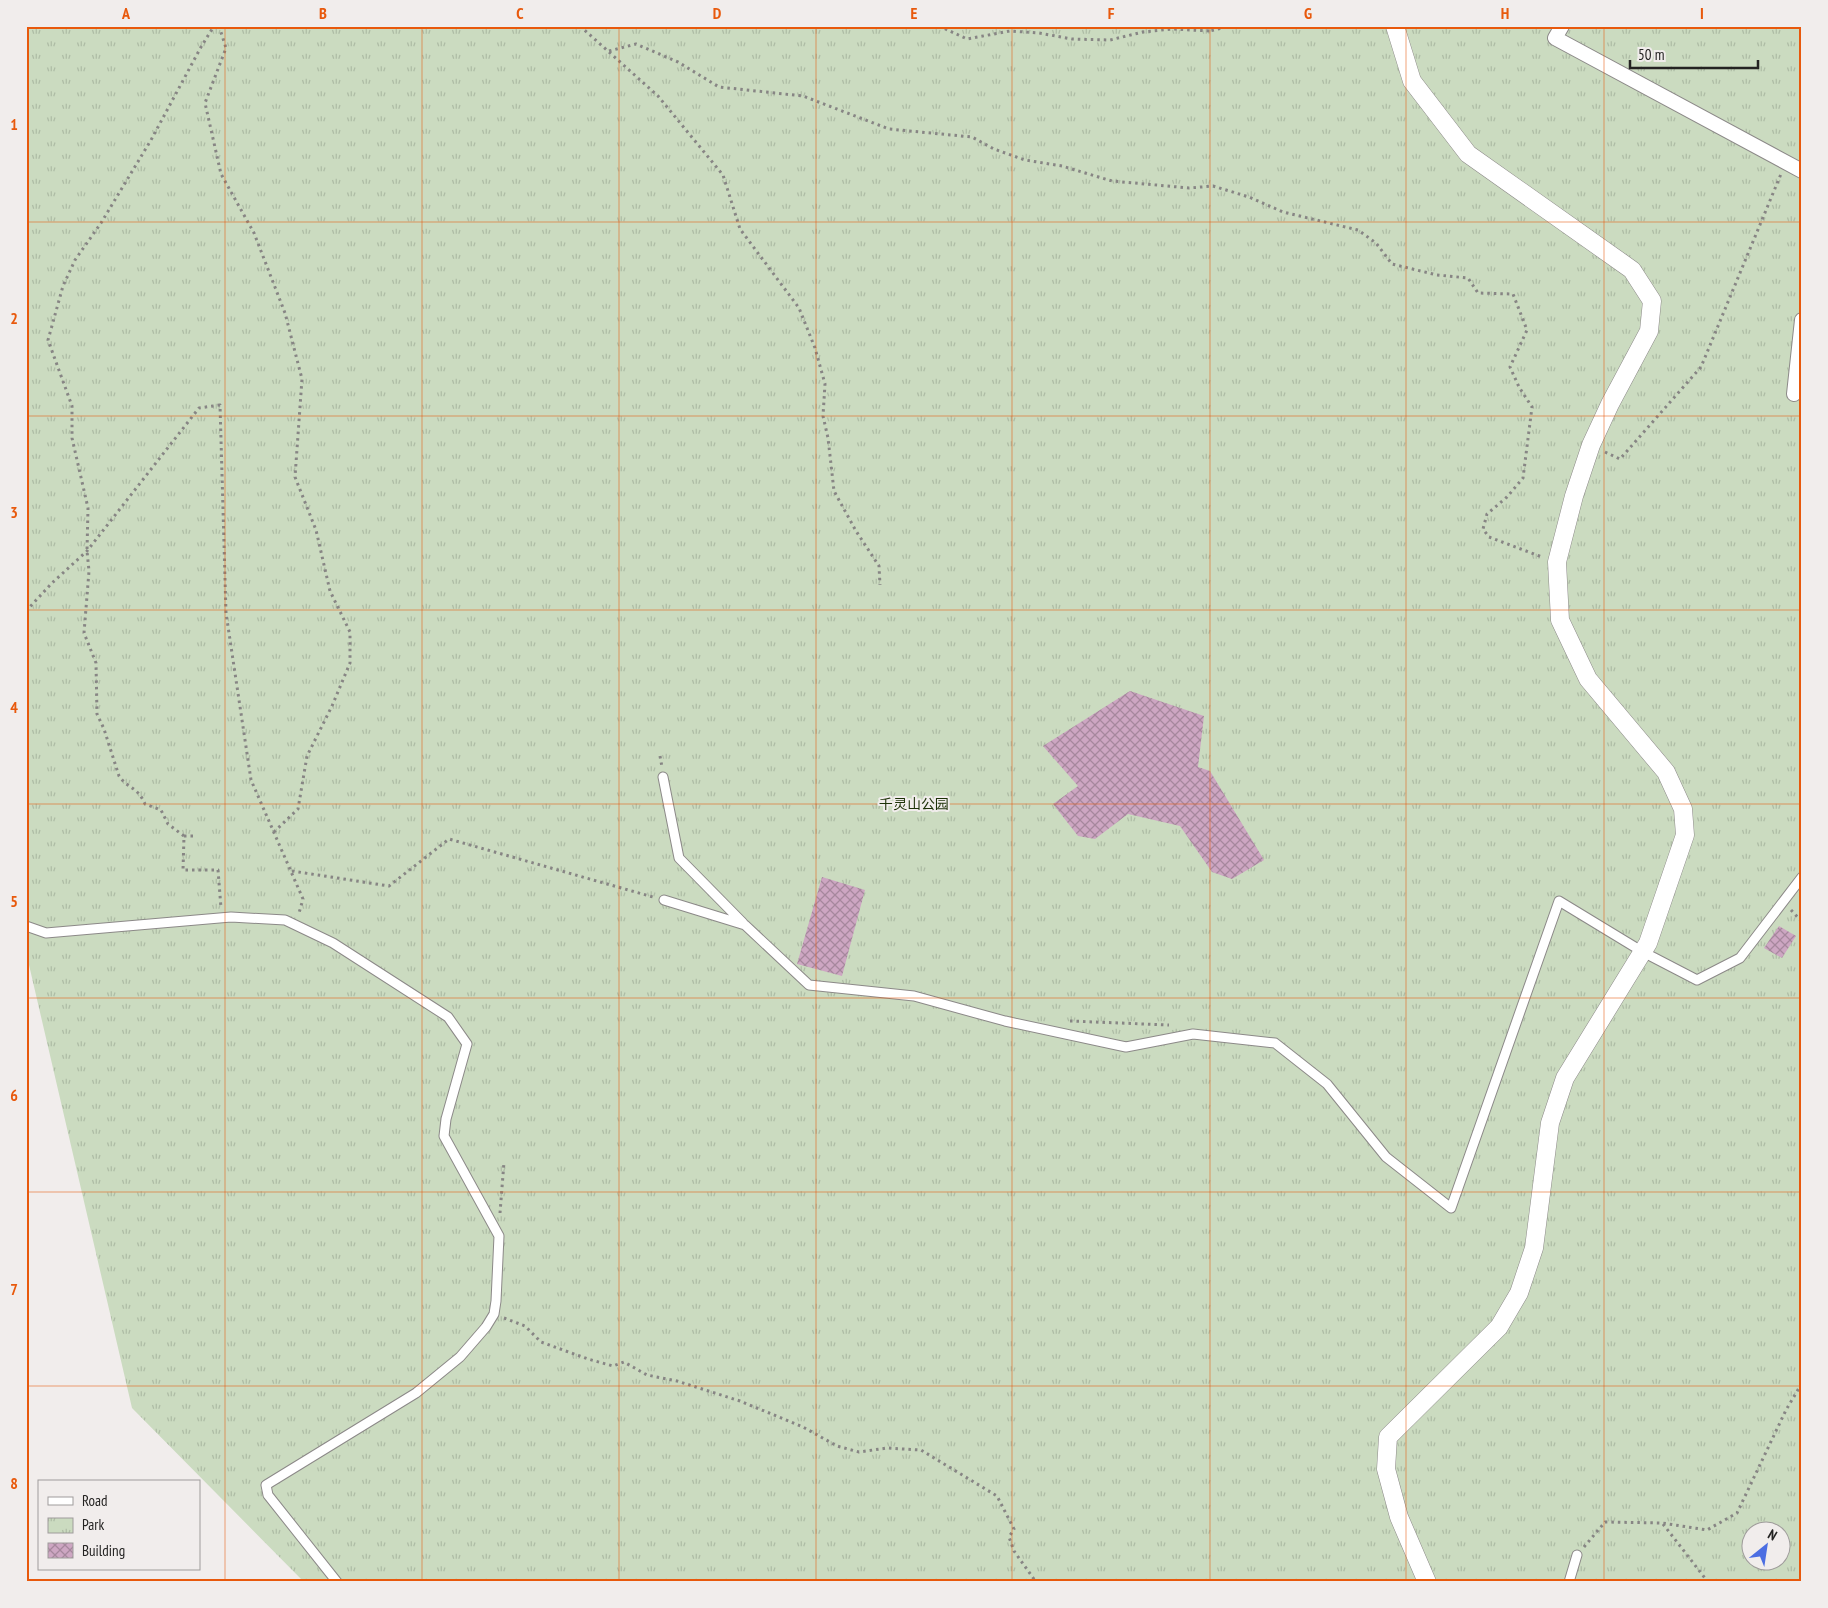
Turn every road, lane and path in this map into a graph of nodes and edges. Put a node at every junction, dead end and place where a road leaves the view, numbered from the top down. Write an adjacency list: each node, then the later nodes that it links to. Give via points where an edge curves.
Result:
1 (214, 26): 16 (path, via 141,156 75,260 63,286 48,340 72,406 72,438 88,508)
2 (219, 26): 21 (path, via 226,48 206,103 207,112 221,174 254,233 285,314 302,379 295,477 316,530 330,590 350,632 350,663 307,756 298,809)
3 (580, 26): 10 (path)
4 (939, 26): 9 (path, via 967,39 1010,31 1110,40 1172,29)
5 (1210, 26): 9 (path)
6 (1231, 26): 9 (path)
7 (1395, 26): 15 (street, via 1412,81 1468,154 1632,270 1652,301 1649,330)
8 (1562, 26): 11 (street, via 1555,38)
9 (1210, 31)
10 (609, 51): 17 (path, via 636,44 678,62 719,87 803,96 889,128 972,137 1025,160 1062,166 1112,181 1189,188 1213,186 1283,212 1358,230 1376,243 1392,264 1468,278 1478,294 1514,294 1526,330 1510,367 1532,407 1523,478 1487,514 1484,529 1489,537); 18 (path, via 658,96 723,174 740,229 799,308 825,384 824,416 834,491 878,566)
11 (1786, 162): 12 (street); 15 (path, via 1701,368 1620,459)
12 (1802, 171)
13 (1802, 320): 14 (street)
14 (1794, 394)
15 (1591, 445): 17 (street)
16 (87, 552): 19 (path); 21 (path, via 199,408 220,406 226,613 251,780); 22 (path, via 89,571 84,633 96,663 97,714 123,782 140,793 145,804 161,810 168,824)
17 (1557, 562): 31 (street, via 1560,620 1588,678 1666,772 1683,810 1686,835)
18 (880, 585)
19 (26, 611)
20 (663, 777): 29 (lane, via 678,858)
21 (274, 832): 24 (path)
22 (184, 836): 23 (path); 27 (path, via 183,870 218,870)
23 (193, 836)
24 (291, 870): 26 (path, via 389,886 449,839); 28 (path, via 304,899)
25 (1802, 877): 31 (lane, via 1740,958 1697,980)
26 (664, 900): 29 (lane)
27 (222, 918): 28 (lane, via 285,920); 30 (lane, via 46,933)
28 (295, 924): 35 (lane, via 333,943 448,1017 467,1044 444,1136)
29 (745, 925): 33 (lane, via 809,985 914,996 1005,1021 1126,1047)
30 (26, 926)
31 (1643, 952): 33 (lane, via 1559,902 1451,1208 1386,1157 1327,1084 1275,1043); 42 (street, via 1565,1078 1550,1122 1534,1248 1519,1293 1500,1327 1388,1437 1386,1469 1399,1517)
32 (1060, 1020): 33 (path, via 1185,1025)
33 (1192, 1034)
34 (504, 1162): 35 (path)
35 (499, 1236): 36 (lane)
36 (494, 1314): 40 (lane, via 460,1357 416,1393 266,1485 268,1495); 41 (path, via 525,1326 541,1342 588,1360 613,1366 624,1362 647,1375 740,1401 803,1427 837,1446 859,1452 887,1448 920,1450 997,1496 1014,1529 1009,1537 1014,1551)
37 (1802, 1383): 38 (path, via 1736,1512 1707,1530)
38 (1662, 1523): 39 (path, via 1605,1522); 44 (path)
39 (1577, 1555): 43 (lane)
40 (337, 1582)
41 (1036, 1582)
42 (1427, 1582)
43 (1569, 1582)
44 (1708, 1582)

